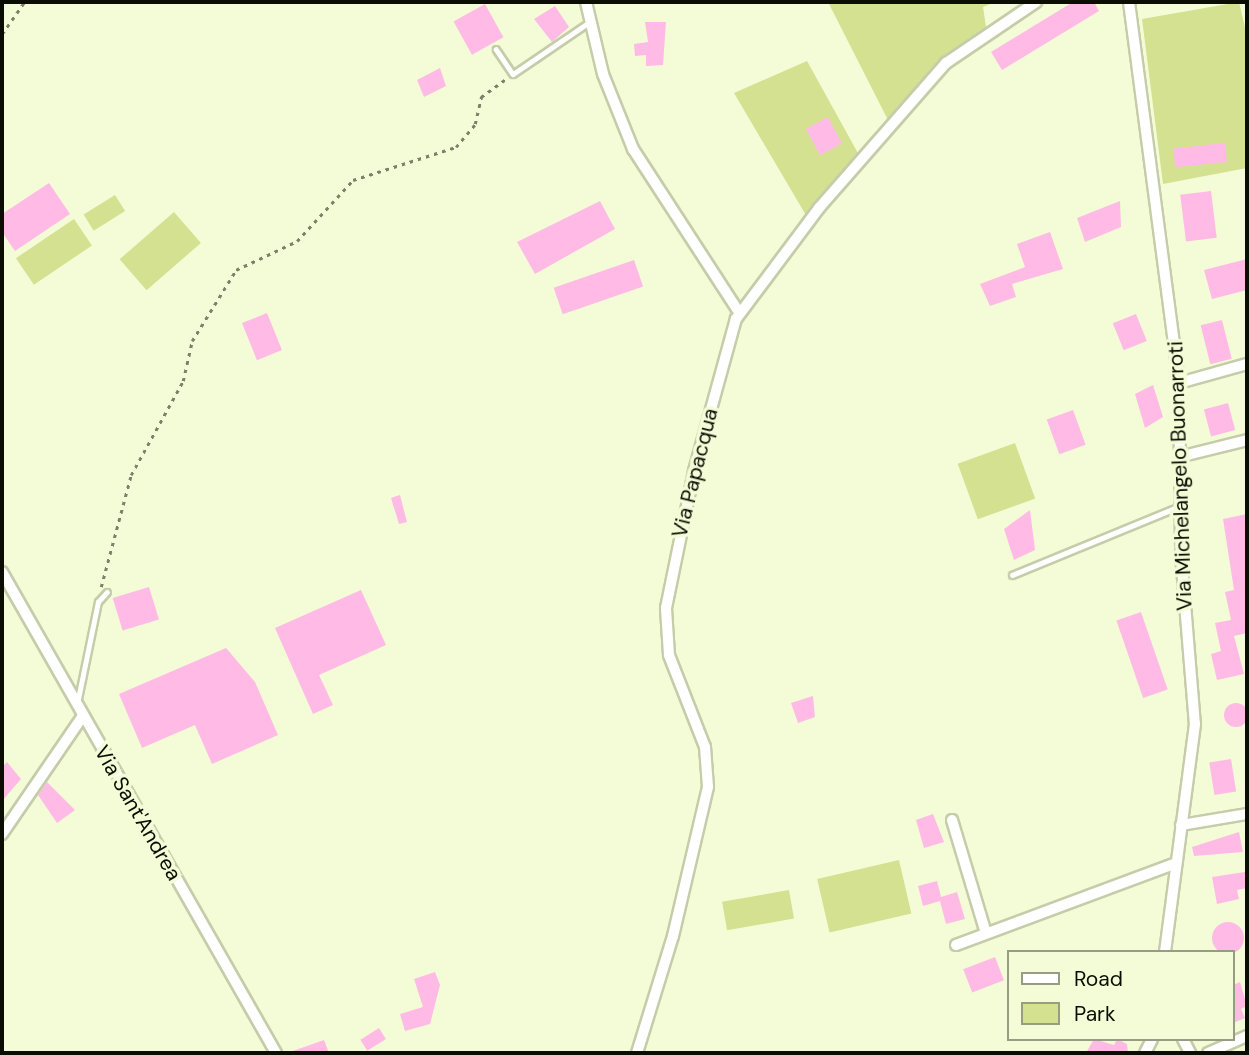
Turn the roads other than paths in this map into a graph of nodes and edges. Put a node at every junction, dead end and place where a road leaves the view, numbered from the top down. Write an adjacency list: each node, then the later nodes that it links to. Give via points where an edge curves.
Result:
1 (586, 2): 4 (street)
2 (1036, 2): 6 (street, Via Papacqua, via 946,63 880,146 830,195)
3 (1129, 2): 8 (street, Via Michelangelo Buonarroti)
4 (588, 23): 5 (lane, via 513,74); 6 (street, via 635,155)
5 (496, 49)
6 (739, 312): 27 (street, Via Papacqua, via 694,471 666,616 674,672 707,753 708,787 673,936)
7 (1247, 364): 8 (street)
8 (1179, 383): 10 (street, Via Michelangelo Buonarroti)
9 (1247, 440): 10 (street)
10 (1183, 456): 11 (street, Via Michelangelo Buonarroti)
11 (1180, 506): 13 (lane); 19 (street, Via Michelangelo Buonarroti, via 1195,724)
12 (2, 572): 15 (street, Via Sant'Andrea)
13 (1012, 575)
14 (107, 592): 15 (lane, via 100,598 86,685)
15 (76, 706): 16 (street, Via Sant'Andrea)
16 (82, 717): 20 (street); 26 (street, Via Sant'Andrea)
17 (1247, 814): 19 (street)
18 (952, 820): 22 (street)
19 (1181, 825): 21 (street, Via Michelangelo Buonarroti)
20 (2, 834)
21 (1174, 864): 22 (street); 24 (street, Via Michelangelo Buonarroti)
22 (986, 933): 23 (street)
23 (956, 945)
24 (1165, 950)
25 (1247, 1036): 28 (street)
26 (276, 1053)
27 (637, 1053)
28 (1208, 1053)

